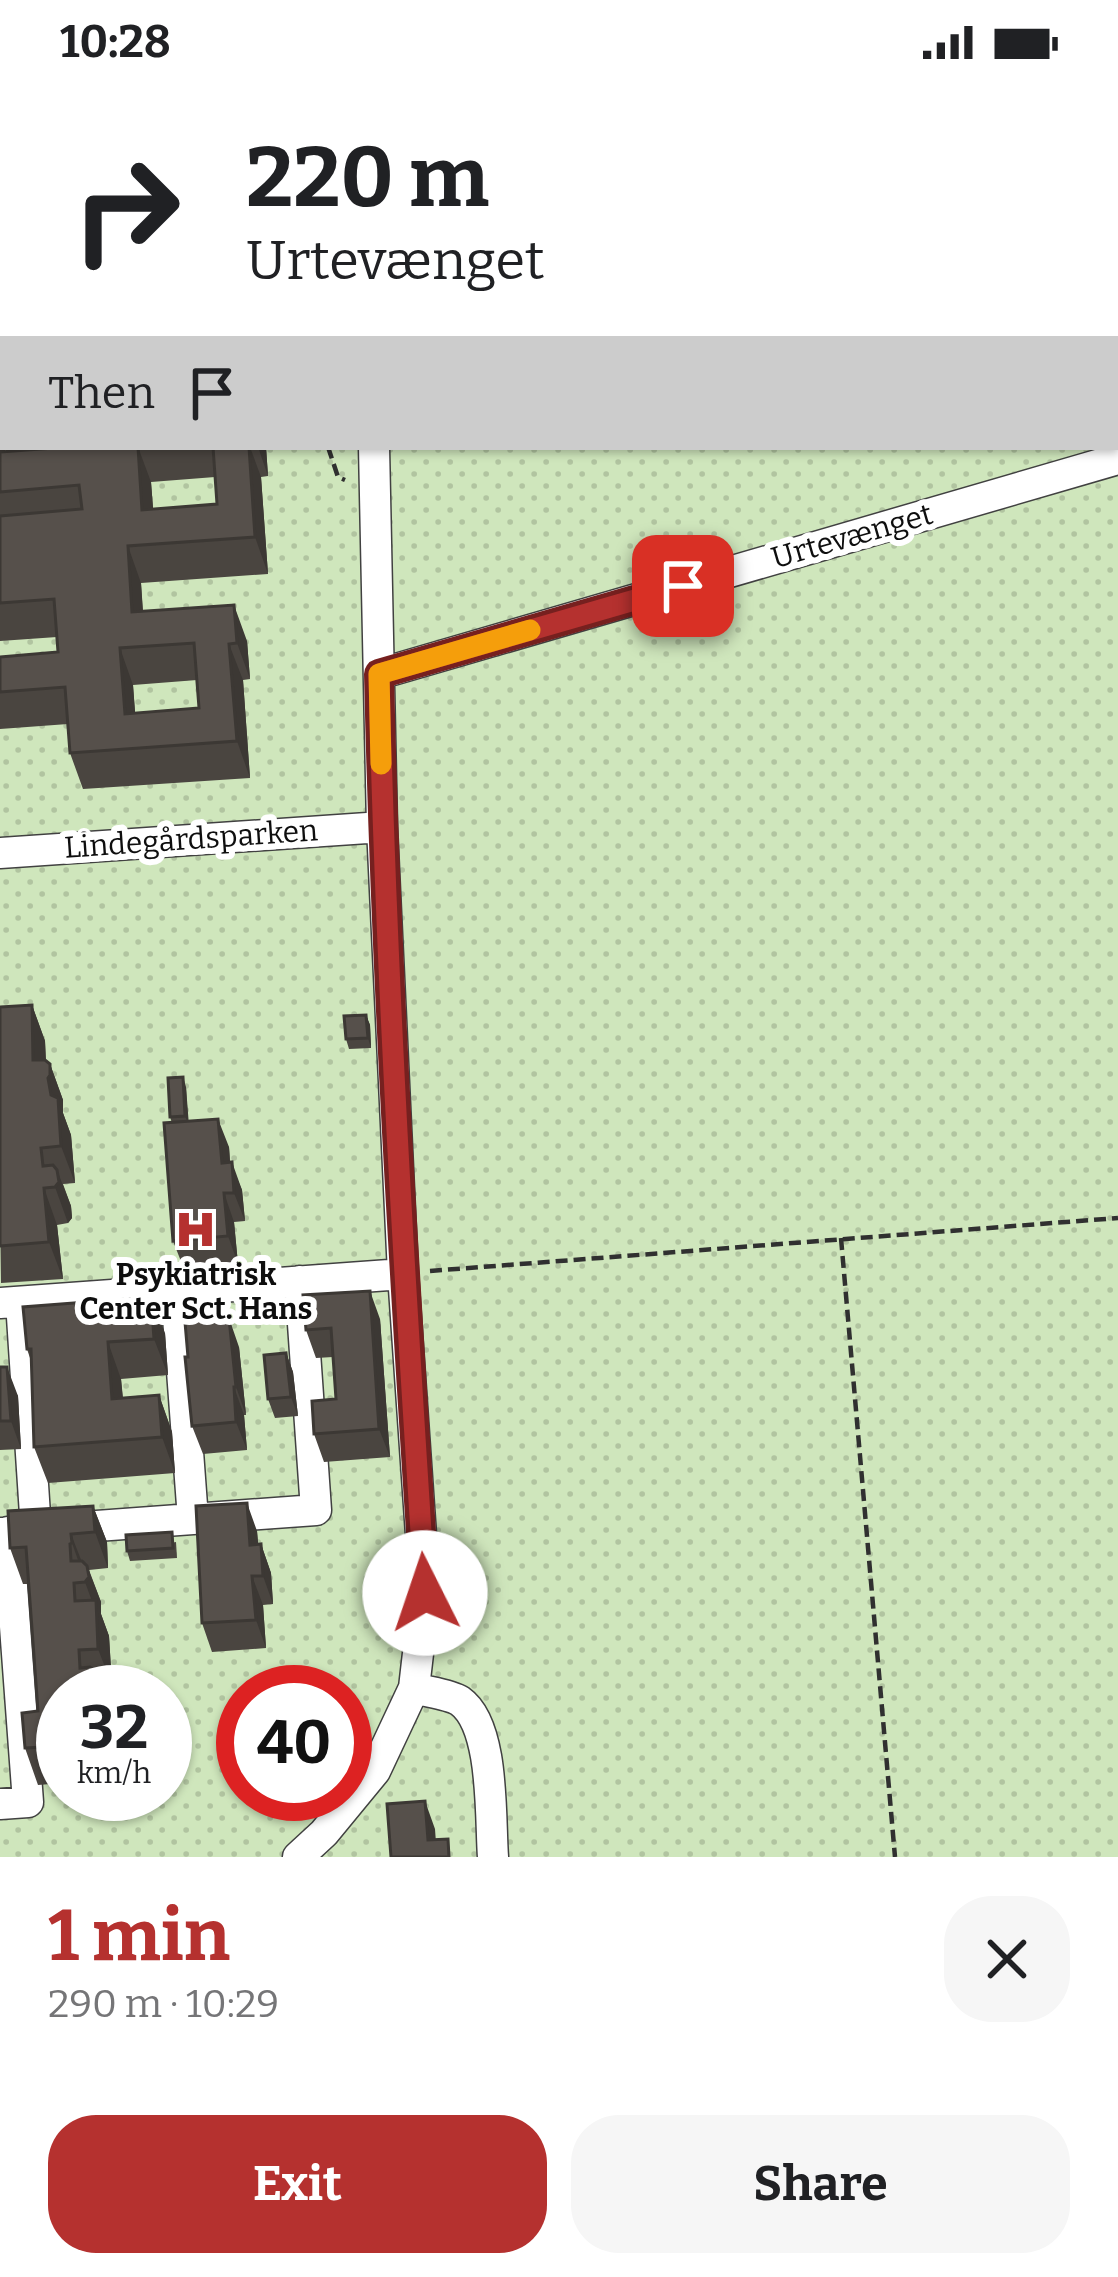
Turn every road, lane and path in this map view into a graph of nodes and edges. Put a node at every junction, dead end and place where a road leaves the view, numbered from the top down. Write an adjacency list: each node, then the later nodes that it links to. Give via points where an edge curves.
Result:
1 (374, 450): 3 (street)
2 (1118, 459): 3 (street, Urtevænget)
3 (379, 674): 4 (street)
4 (382, 827): 5 (street, Lindegårdsparken); 8 (street)
5 (0, 853)
6 (1118, 1218): 7 (path)
7 (841, 1238): 8 (path); 18 (path)
8 (403, 1274): 9 (street); 14 (street, via 425,1593)
9 (300, 1281): 10 (street); 12 (street, via 316,1510)
10 (176, 1290): 11 (street); 12 (street)
11 (10, 1302): 13 (street)
12 (193, 1519): 13 (street)
13 (14, 1532): 15 (street, via 28,1802)
14 (414, 1688): 16 (street, via 375,1772); 17 (street, via 459,1700 474,1718 485,1747)
15 (0, 1804)
16 (298, 1857)
17 (493, 1857)
18 (895, 1857)

